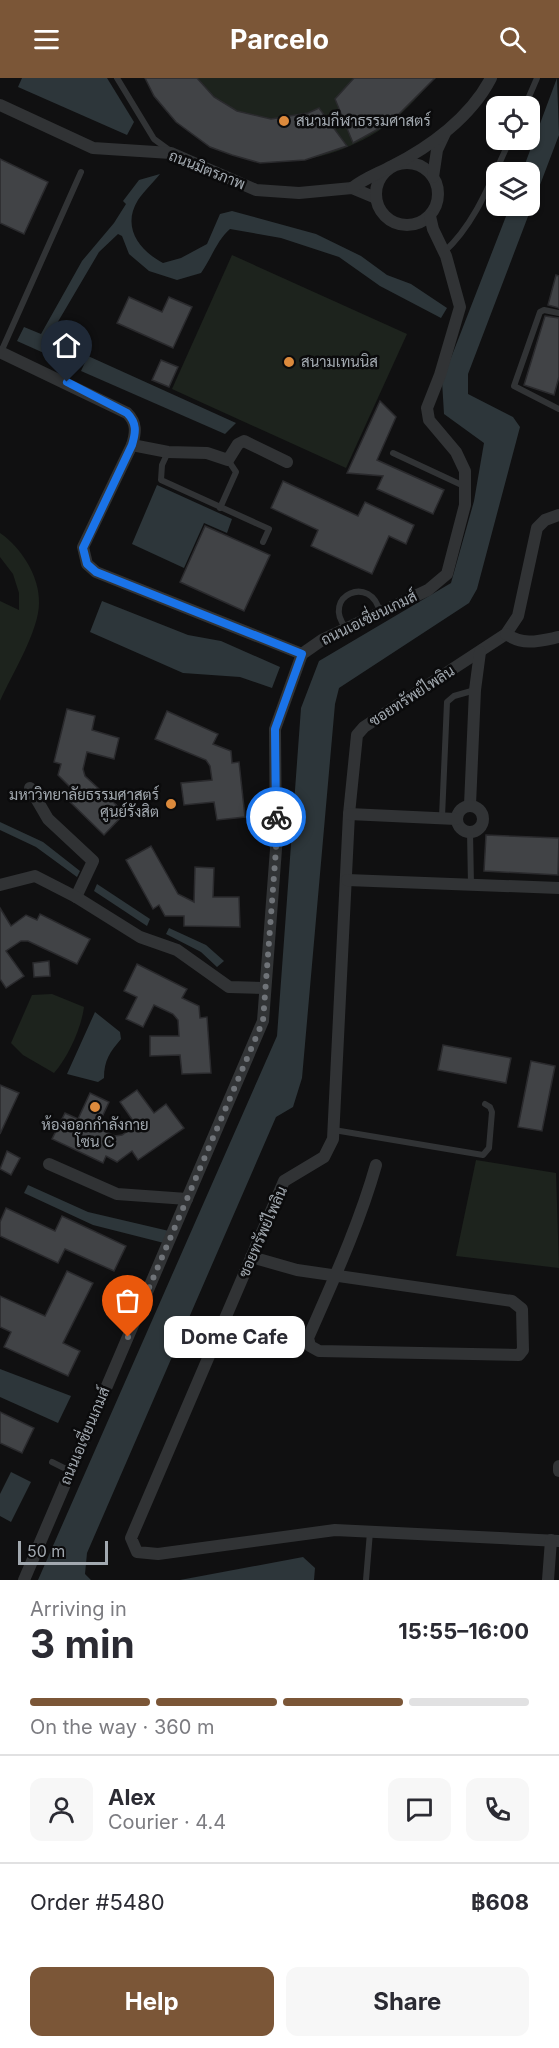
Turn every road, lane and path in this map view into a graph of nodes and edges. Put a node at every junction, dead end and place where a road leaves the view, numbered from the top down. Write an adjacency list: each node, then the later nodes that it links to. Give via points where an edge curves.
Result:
1 (117, 78): 8 (lane, via 154,139)
2 (491, 78): 6 (street, ถนนเอเซี่ยนเกมส์)
3 (537, 78): 4 (lane)
4 (529, 96)
5 (0, 105): 8 (street, ถนนมิตรภาพ, via 93,148)
6 (446, 132): 9 (street, ถนนเอเซี่ยนเกมส์); 11 (street, ถนนเอเซี่ยนเกมส์, via 437,150)
7 (505, 150): 16 (lane, via 476,212 459,238)
8 (171, 153): 12 (street, ถนนมิตรภาพ, via 256,190 299,193)
9 (392, 166): 11 (street, via 417,164); 12 (street, ถนนมิตรภาพ); 13 (street, ถนนเอเซี่ยนเกมส์, via 377,183)
10 (81, 172): 18 (lane)
11 (433, 177): 14 (street, ถนนเอเซี่ยนเกมส์, via 438,197)
12 (352, 188): 13 (street, ถนนมิตรภาพ)
13 (376, 198): 15 (street, via 382,214 390,221)
14 (430, 216): 15 (street); 16 (street, ถนนเอเซี่ยนเกมส์)
15 (411, 225): 16 (street)
16 (442, 248): 25 (street, ถนนเอเซี่ยนเกมส์, via 460,307 427,408 429,420 456,452 465,471)
17 (559, 313): 19 (lane, via 540,312 514,383 517,390)
18 (0, 352): 20 (street, via 127,413 134,421 136,434)
19 (559, 409)
20 (132, 445): 21 (street); 34 (street, via 83,548 87,564 96,572)
21 (168, 452): 23 (street, via 207,453); 26 (lane, via 161,480)
22 (393, 453): 25 (lane)
23 (228, 460): 24 (street, via 244,441); 26 (lane, via 236,472)
24 (287, 462)
25 (466, 487): 29 (street, ถนนเอเซี่ยนเกมส์, via 447,574 428,590)
26 (220, 508): 28 (lane, via 269,530)
27 (559, 515): 31 (street, ซอยทรัพย์ไพลิน, via 537,528 518,616)
28 (263, 542)
29 (380, 613): 30 (street, ถนนเอเซี่ยนเกมส์); 30 (lane, via 371,595 350,592 338,609 339,620)
30 (346, 628): 34 (street, ถนนเอเซี่ยนเกมส์)
31 (506, 634): 32 (street, via 517,641 530,642); 33 (street, ซอยทรัพย์ไพลิน)
32 (559, 637)
33 (480, 652): 35 (street); 38 (street, ซอยทรัพย์ไพลิน, via 357,735)
34 (302, 654): 47 (street, ถนนเอเซี่ยนเกมส์, via 275,729 276,849)
35 (475, 690): 37 (street); 39 (lane, via 447,702)
36 (30, 788): 46 (street, via 48,819 93,861)
37 (470, 805): 40 (street, via 460,809); 41 (street, via 479,808 484,817 480,828)
38 (350, 814): 39 (street); 42 (street, ซอยทรัพย์ไพลิน)
39 (442, 817): 40 (street)
40 (456, 819): 41 (street, via 460,828)
41 (470, 832): 44 (lane)
42 (347, 880): 44 (street); 49 (street, ซอยทรัพย์ไพลิน)
43 (0, 885): 46 (street, via 35,876)
44 (471, 885): 45 (street)
45 (559, 888)
46 (76, 897): 47 (street, via 140,937 177,950 229,987)
47 (266, 988): 52 (street, ถนนเอเซี่ยนเกมส์, via 263,1021)
48 (485, 1104): 49 (lane, via 492,1112 489,1148 483,1155)
49 (334, 1130): 53 (street, ซอยทรัพย์ไพลิน, via 324,1157 284,1181)
50 (49, 1164): 52 (street, via 117,1194)
51 (376, 1165): 54 (street, via 362,1215)
52 (187, 1199): 57 (street, ถนนเอเซี่ยนเกมส์)
53 (251, 1257): 54 (street, via 297,1270); 59 (street, ซอยทรัพย์ไพลิน, via 131,1538 133,1548 158,1554 335,1530)
54 (335, 1275): 54 (street, via 308,1338 310,1346 319,1351 519,1355 523,1350 522,1309 512,1301)
55 (52, 1462): 57 (lane)
56 (559, 1466): 58 (street)
57 (70, 1471): 61 (street, ถนนเอเซี่ยนเกมส์)
58 (559, 1472)
59 (370, 1532): 60 (street, ซอยทรัพย์ไพลิน); 62 (lane)
60 (555, 1540): 63 (street)
61 (24, 1580)
62 (366, 1580)
63 (548, 1580)

